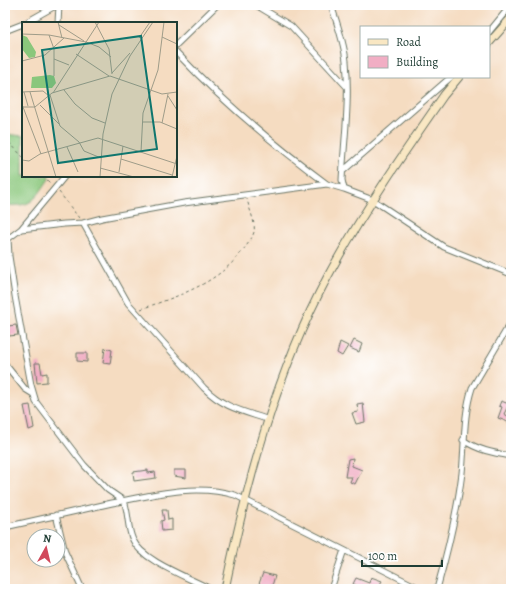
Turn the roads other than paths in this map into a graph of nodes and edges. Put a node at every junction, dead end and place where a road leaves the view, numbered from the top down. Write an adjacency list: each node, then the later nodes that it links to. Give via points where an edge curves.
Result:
1 (58, 5): 7 (street); 8 (street)
2 (217, 5): 13 (street)
3 (256, 5): 17 (street, via 291,26)
4 (331, 5): 17 (street, via 343,45)
5 (511, 6): 11 (street)
6 (511, 18): 12 (street)
7 (28, 22)
8 (58, 22)
9 (22, 25): 10 (street)
10 (5, 31)
11 (490, 31)
12 (490, 42)
13 (177, 44)
14 (177, 53): 20 (street, via 264,136)
15 (450, 78): 18 (street)
16 (458, 78): 22 (street)
17 (347, 87): 18 (street)
18 (344, 170): 21 (street)
19 (64, 177): 24 (street)
20 (327, 184): 21 (street); 23 (street, via 184,203)
21 (344, 189): 22 (street)
22 (373, 200): 26 (street, via 444,246); 30 (street, via 328,277 285,372)
23 (83, 223): 24 (street); 30 (street, via 135,312 214,397 238,411)
24 (21, 229): 25 (street)
25 (7, 240): 29 (street)
26 (511, 274)
27 (511, 322): 31 (street, via 472,388)
28 (5, 364): 29 (street, via 25,389)
29 (33, 394): 34 (street, via 47,417 84,465 108,490)
30 (268, 420): 33 (street)
31 (463, 440): 32 (street, via 485,451); 43 (street, via 462,471 454,529)
32 (511, 456)
33 (245, 500): 34 (street, via 222,492 197,489); 37 (street); 40 (street)
34 (124, 501): 35 (street); 39 (street, via 132,537 140,550 154,561)
35 (56, 515): 36 (street); 38 (street, via 66,552)
36 (5, 527)
37 (344, 550): 41 (street); 42 (street)
38 (82, 589)
39 (210, 589)
40 (225, 589)
41 (331, 589)
42 (421, 589)
43 (437, 589)

